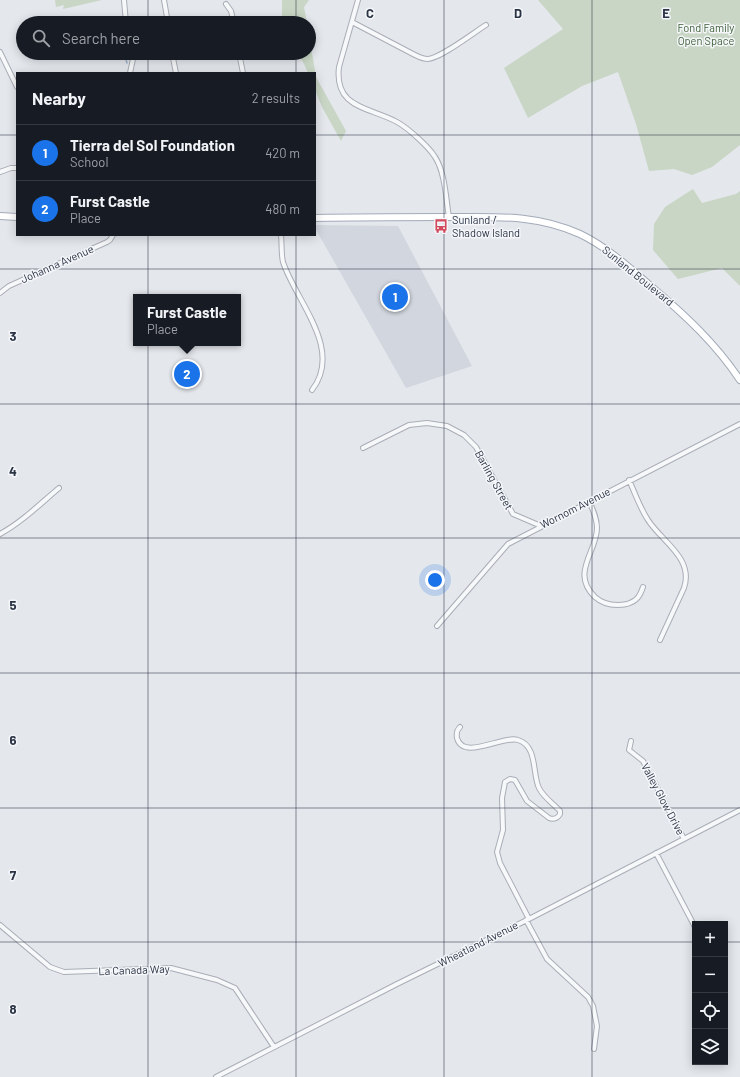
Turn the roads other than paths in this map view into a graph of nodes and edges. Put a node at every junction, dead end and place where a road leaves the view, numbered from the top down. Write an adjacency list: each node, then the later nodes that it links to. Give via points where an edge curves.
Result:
1 (124, 0): 5 (street)
2 (164, 0): 6 (street)
3 (358, 0): 8 (street)
4 (226, 4): 7 (street)
5 (125, 16)
6 (167, 16)
7 (233, 16)
8 (352, 22): 9 (street, via 413,54 428,59); 22 (street, via 339,67 338,75 342,90 356,105 398,123 434,156 441,170)
9 (486, 25)
10 (0, 52): 17 (street)
11 (133, 60): 14 (street)
12 (173, 60): 15 (street)
13 (240, 60): 16 (street)
14 (130, 72)
15 (176, 72)
16 (243, 72)
17 (16, 84)
18 (16, 168): 19 (street)
19 (0, 172)
20 (0, 216): 21 (main road)
21 (16, 217)
22 (449, 217): 23 (main road, Sunland Boulevard); 27 (main road, Sunland Boulevard, via 526,218 556,225 588,238 604,248 680,311 716,348)
23 (316, 218)
24 (112, 236): 26 (street, Johanna Avenue, via 107,242 9,286)
25 (281, 236): 28 (street, via 283,262 316,327 320,343 321,369)
26 (0, 293)
27 (740, 380)
28 (312, 390)
29 (740, 424): 31 (street, Wornom Avenue)
30 (363, 448): 34 (street, Barling Street, via 409,425 436,423 453,428 476,447 513,514)
31 (629, 480): 33 (street, Wornom Avenue); 38 (street, via 648,520 677,552 686,574 684,588)
32 (59, 488): 35 (street)
33 (589, 502): 34 (street, Wornom Avenue); 36 (street, via 595,514 597,529 584,567 588,588 597,599 611,605 620,605 636,600)
34 (541, 526): 37 (street, Wornom Avenue, via 508,544)
35 (0, 534)
36 (643, 587)
37 (437, 626)
38 (660, 640)
39 (460, 727): 44 (street, via 457,739 463,746 470,748 510,739 522,742 533,757 540,789 560,811 557,818 549,818 528,801 515,780 505,782 502,798 503,830 497,855)
40 (630, 741): 42 (street, Valley Glow Drive, via 629,750 643,761)
41 (740, 810): 42 (street, Wheatland Avenue)
42 (684, 839): 43 (street, Wheatland Avenue)
43 (656, 853): 44 (street, Wheatland Avenue); 45 (street)
44 (528, 920): 47 (street, Wheatland Avenue); 48 (street, via 547,959 588,997 593,1006 597,1026)
45 (692, 921)
46 (0, 925): 47 (street, La Canada Way, via 50,967 64,972 171,968 217,980 234,988)
47 (274, 1047): 49 (street, Wheatland Avenue)
48 (594, 1049)
49 (216, 1077)

